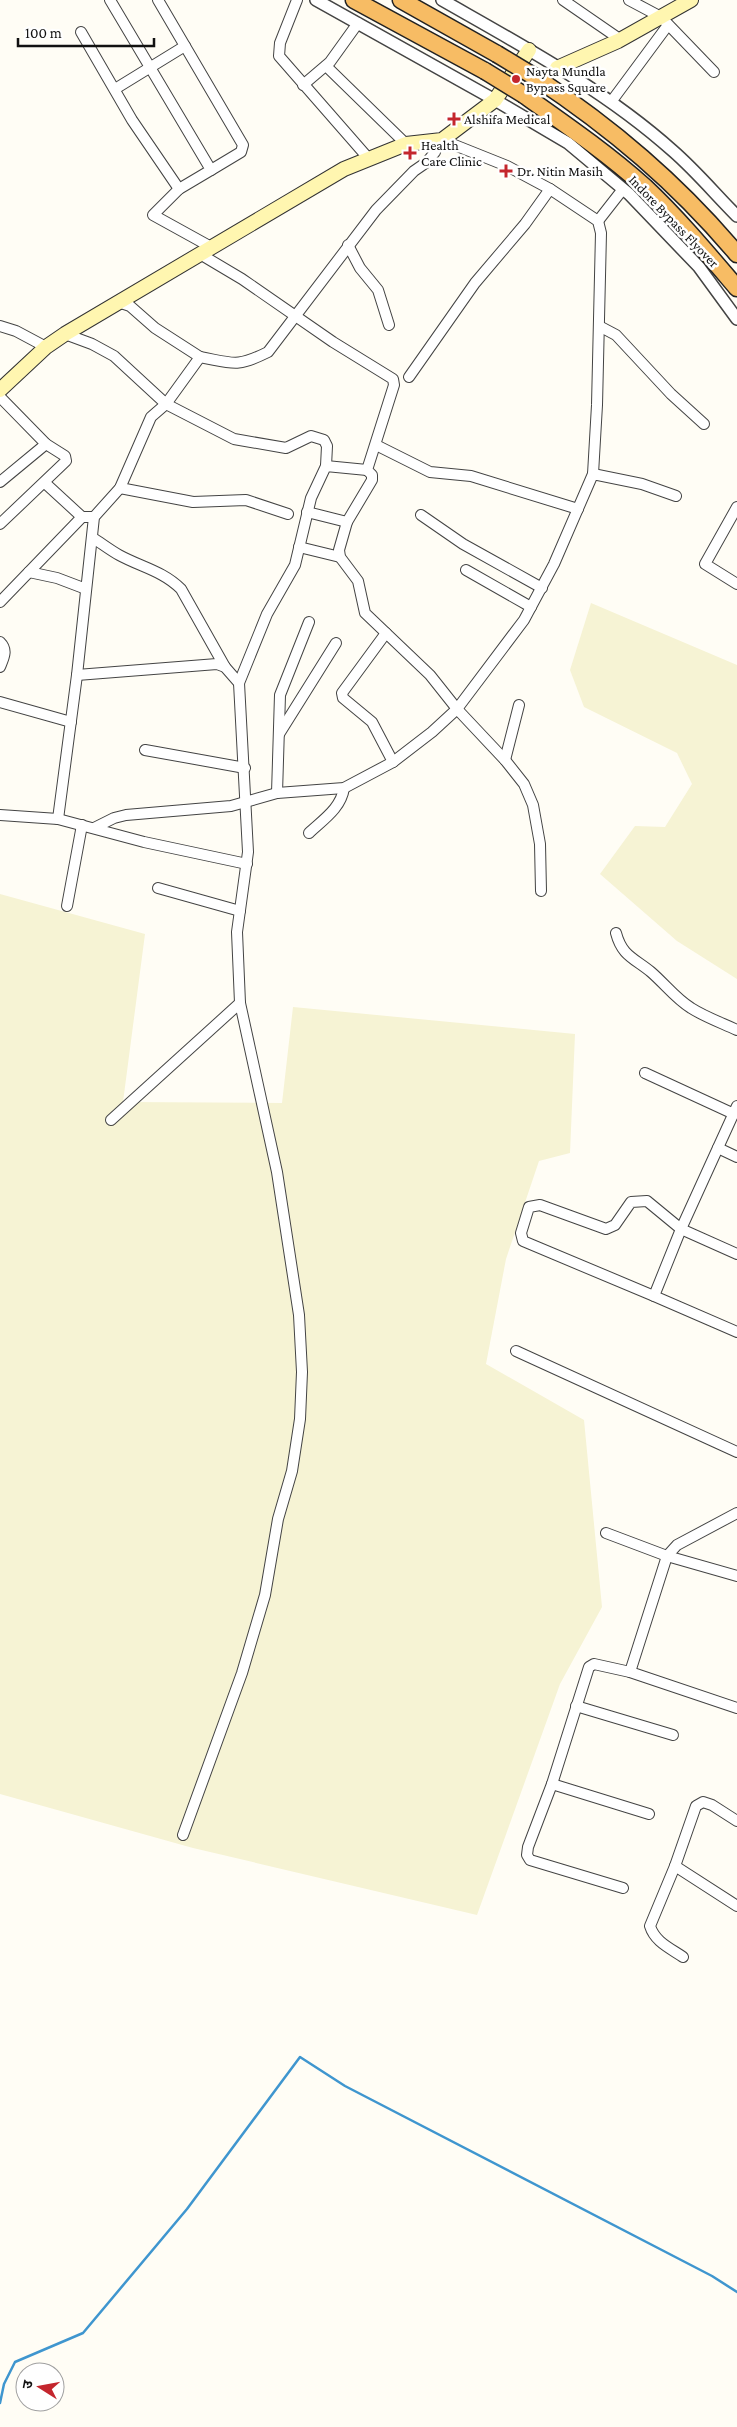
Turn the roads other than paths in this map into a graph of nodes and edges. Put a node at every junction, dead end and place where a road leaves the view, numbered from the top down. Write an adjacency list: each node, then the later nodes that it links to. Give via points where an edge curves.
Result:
1 (110, 0): 18 (street)
2 (158, 0): 15 (street)
3 (297, 0): 21 (street, via 280,43 279,56)
4 (316, 0): 12 (street)
5 (354, 0): 37 (highway, Indore Bypass Flyover, bridge, via 485,71 589,141 645,187)
6 (401, 0): 36 (highway, Indore Bypass Flyover, bridge, via 535,77 599,120 656,168)
7 (442, 0): 16 (street)
8 (563, 0): 14 (street)
9 (629, 0): 11 (street)
10 (691, 0): 11 (main road)
11 (664, 21): 14 (main road); 20 (street); 24 (street)
12 (358, 23): 17 (street); 23 (street)
13 (81, 32): 22 (street)
14 (621, 40): 19 (main road)
15 (185, 46): 18 (street); 28 (street, via 243,145 241,152)
16 (529, 50): 19 (street); 23 (main road)
17 (326, 66): 21 (street); 26 (street)
18 (151, 67): 22 (street); 28 (street)
19 (558, 68): 24 (street)
20 (714, 72)
21 (303, 85): 27 (street)
22 (115, 89): 31 (street)
23 (495, 100): 25 (main road); 30 (street, via 568,143)
24 (610, 102): 32 (street, via 673,151)
25 (439, 141): 26 (main road); 29 (street, via 507,166); 34 (street, via 428,162 414,171 383,203)
26 (406, 144): 27 (main road)
27 (370, 159): 35 (main road, via 344,169)
28 (211, 170): 31 (street)
29 (550, 189): 33 (street); 47 (street, via 475,283)
30 (623, 189): 33 (street); 40 (street, via 699,268)
31 (179, 190): 35 (street, via 153,215)
32 (737, 216)
33 (598, 221): 43 (street, via 601,233)
34 (348, 245): 39 (street); 41 (street, via 360,268 378,290)
35 (205, 250): 38 (main road); 39 (street)
36 (737, 254)
37 (737, 288)
38 (118, 302): 44 (main road); 46 (street, via 130,306 155,328)
39 (296, 317): 46 (street, via 268,352 247,363 229,364); 53 (street, via 393,379)
40 (737, 319)
41 (390, 325)
42 (0, 326): 45 (street)
43 (599, 326): 51 (street, via 616,335 670,394); 56 (street)
44 (65, 334): 45 (main road); 50 (street, via 114,356)
45 (46, 347): 48 (main road)
46 (200, 357): 50 (street)
47 (409, 377)
48 (0, 390)
49 (0, 397): 52 (street)
50 (166, 404): 54 (street, via 240,441 286,448 314,436 326,443); 59 (street, via 152,417)
51 (704, 424)
52 (46, 444): 57 (street); 58 (street, via 65,456 66,461)
53 (376, 445): 55 (street); 62 (street, via 430,472 471,476)
54 (326, 466): 55 (street); 63 (street)
55 (367, 470): 68 (street, via 372,480)
56 (593, 474): 60 (street, via 642,484); 62 (street)
57 (0, 482)
58 (45, 483): 66 (street); 69 (street)
59 (120, 488): 64 (street, via 193,502 246,500); 67 (street)
60 (676, 496)
61 (737, 507): 75 (street, via 705,564)
62 (578, 508): 76 (street)
63 (307, 512): 68 (street); 71 (street)
64 (288, 514)
65 (421, 515): 76 (street, via 463,544)
66 (82, 517): 67 (street); 74 (street)
67 (94, 517): 70 (street)
68 (348, 522): 72 (street)
69 (0, 524)
70 (92, 538): 77 (street); 85 (street, via 119,555 171,579 181,589)
71 (299, 548): 72 (street); 87 (street, via 295,565 268,614)
72 (340, 556): 81 (street, via 358,581 365,613)
73 (466, 570): 79 (street)
74 (29, 572): 77 (street); 78 (street)
75 (737, 584)
76 (542, 588): 79 (street)
77 (86, 589): 86 (street)
78 (0, 602)
79 (531, 607): 90 (street)
80 (309, 622): 92 (street, via 283,684)
81 (386, 633): 90 (street, via 430,675); 95 (street, via 342,694 372,722)
82 (0, 642): 84 (street, via 5,647 5,655)
83 (336, 643): 92 (street)
84 (0, 667)
85 (225, 667): 86 (street, via 205,665); 87 (street)
86 (77, 675): 91 (street)
87 (239, 683): 96 (street)
88 (0, 702): 91 (street)
89 (519, 704): 94 (street)
90 (457, 709): 94 (street); 95 (street)
91 (71, 722): 101 (street)
92 (278, 735): 98 (street)
93 (145, 750): 96 (street)
94 (505, 760): 107 (street, via 524,784 533,805 540,844)
95 (393, 762): 97 (street)
96 (245, 768): 99 (street)
97 (344, 788): 98 (street); 104 (street, via 337,808)
98 (277, 793): 99 (street)
99 (247, 801): 103 (street, via 231,806 126,815); 105 (street)
100 (0, 815): 101 (street)
101 (58, 818): 102 (street)
102 (82, 825): 103 (street); 108 (street)
103 (94, 828): 105 (street)
104 (309, 833)
105 (248, 864): 109 (street)
106 (158, 888): 109 (street)
107 (541, 891)
108 (67, 906)
109 (240, 911): 111 (street, via 236,932)
110 (616, 933): 112 (street, via 619,946 625,953 691,1008)
111 (240, 1003): 115 (street); 135 (street, via 277,1172 299,1315 300,1419 265,1595 242,1673)
112 (737, 1030)
113 (645, 1073): 114 (street)
114 (735, 1110): 116 (street)
115 (110, 1120)
116 (718, 1148): 117 (street); 118 (street)
117 (737, 1157)
118 (681, 1229): 119 (street); 120 (street); 120 (street, via 647,1201 631,1202 615,1225 606,1229 540,1205 529,1207 521,1233 523,1241)
119 (737, 1254)
120 (654, 1296): 121 (street)
121 (737, 1332)
122 (516, 1351): 123 (street)
123 (737, 1452)
124 (737, 1513): 126 (street, via 677,1545)
125 (606, 1533): 126 (street)
126 (667, 1556): 127 (street); 128 (street)
127 (737, 1576)
128 (630, 1672): 129 (street, via 594,1664 589,1666); 130 (street)
129 (576, 1706): 131 (street); 132 (street)
130 (737, 1708)
131 (673, 1735)
132 (552, 1784): 133 (street); 137 (street, via 528,1847 530,1860)
133 (649, 1814)
134 (737, 1820): 136 (street, via 703,1802 696,1806)
135 (183, 1835)
136 (675, 1866): 138 (street); 139 (street, via 650,1926 652,1935)
137 (623, 1888)
138 (737, 1906)
139 (682, 1957)

